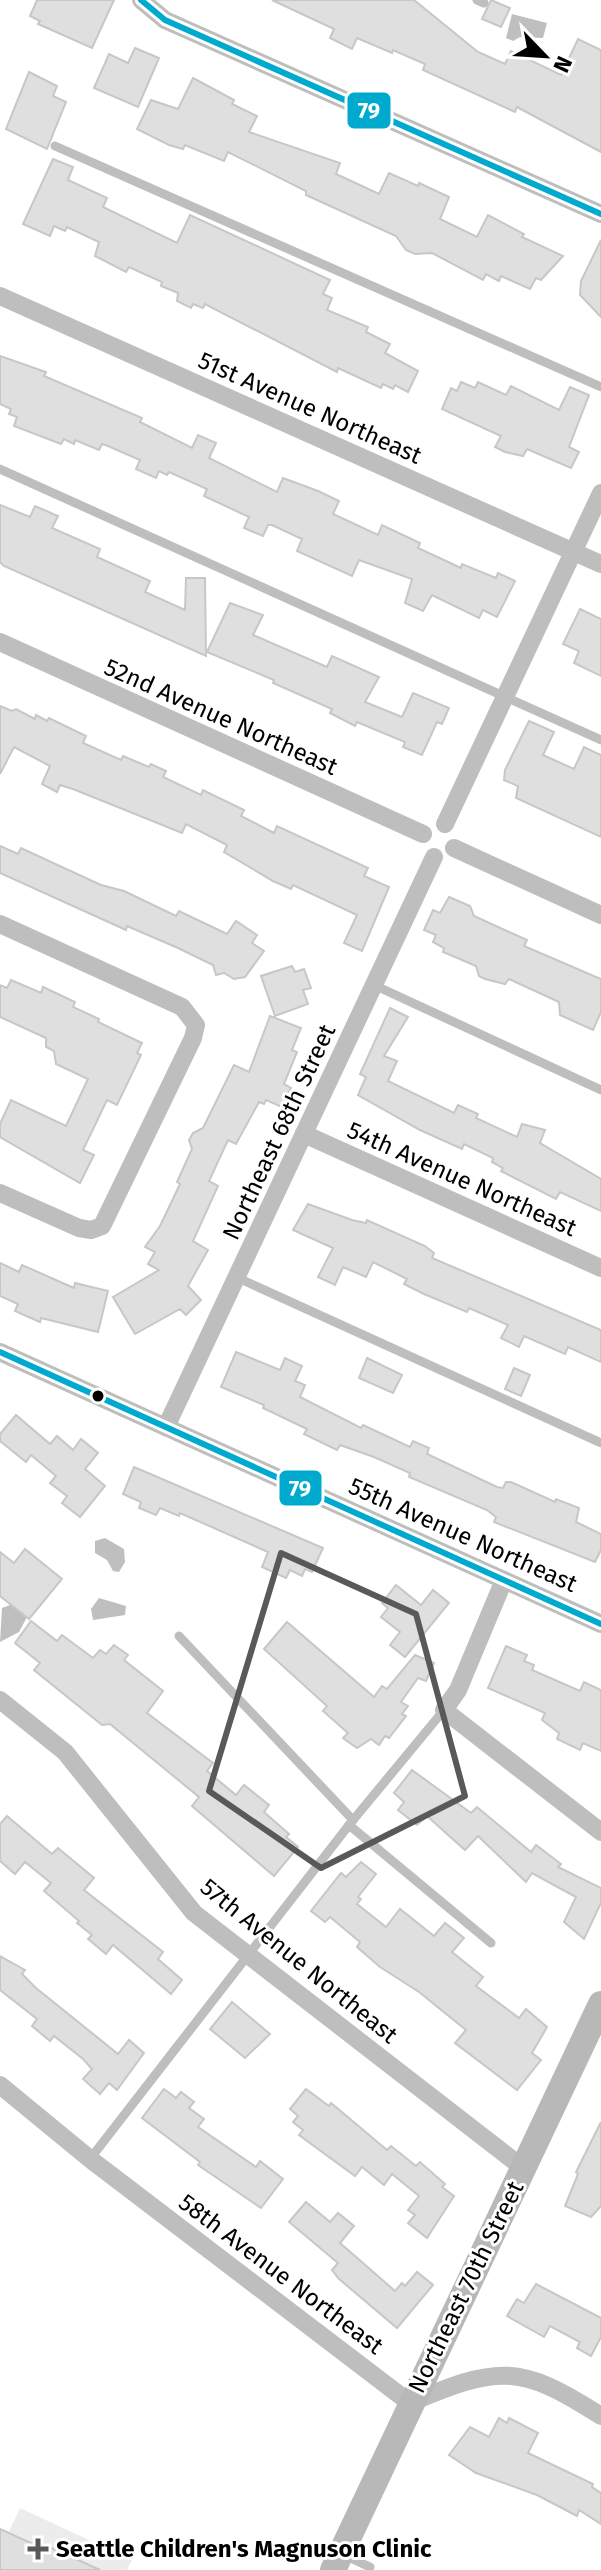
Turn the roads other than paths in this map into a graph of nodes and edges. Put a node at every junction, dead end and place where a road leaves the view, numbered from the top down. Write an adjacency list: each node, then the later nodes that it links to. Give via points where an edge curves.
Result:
1 (141, 0): 3 (street, via 165,20)
2 (55, 146): 5 (lane)
3 (601, 214)
4 (0, 296): 8 (street, 51st Avenue Northeast)
5 (601, 387)
6 (0, 469): 11 (lane)
7 (601, 493): 8 (street)
8 (573, 551): 9 (street, 51st Avenue Northeast); 11 (street)
9 (601, 564)
10 (0, 642): 14 (street, 52nd Avenue Northeast)
11 (505, 696): 12 (lane); 13 (street)
12 (601, 740)
13 (445, 824): 14 (street, via 434,824); 15 (street, via 456,836)
14 (423, 834): 16 (street, via 422,845)
15 (454, 848): 16 (street, via 446,856); 17 (street)
16 (434, 857): 19 (street, Northeast 68th Street)
17 (601, 915)
18 (0, 924): 22 (street, via 175,1003 192,1015 195,1028 108,1218 91,1230 79,1228)
19 (374, 985): 20 (lane); 21 (street, Northeast 68th Street)
20 (601, 1090)
21 (304, 1134): 23 (street, 54th Avenue Northeast); 24 (street, Northeast 68th Street)
22 (0, 1193)
23 (601, 1268)
24 (238, 1278): 26 (street, Northeast 68th Street); 27 (lane)
25 (0, 1352): 26 (street, 55th Avenue Northeast)
26 (166, 1427): 28 (street, 55th Avenue Northeast)
27 (601, 1443)
28 (504, 1580): 29 (street, 55th Avenue Northeast); 32 (street, via 458,1690)
29 (601, 1624)
30 (179, 1636): 33 (lane)
31 (0, 1700): 36 (street, 57th Avenue Northeast, via 65,1752 194,1913)
32 (444, 1710): 33 (lane); 34 (street)
33 (351, 1822): 35 (lane); 36 (lane)
34 (601, 1832)
35 (491, 1943)
36 (247, 1956): 39 (lane); 40 (street, 57th Avenue Northeast)
37 (601, 2004): 40 (main road, Northeast 70th Street)
38 (0, 2085): 39 (street, 58th Avenue Northeast)
39 (90, 2159): 41 (street, 58th Avenue Northeast)
40 (523, 2168): 41 (main road, Northeast 70th Street)
41 (410, 2403): 42 (street, via 467,2379 500,2374 567,2393); 43 (main road, Northeast 70th Street)
42 (601, 2416)
43 (336, 2562): 44 (lane)
44 (370, 2567)

